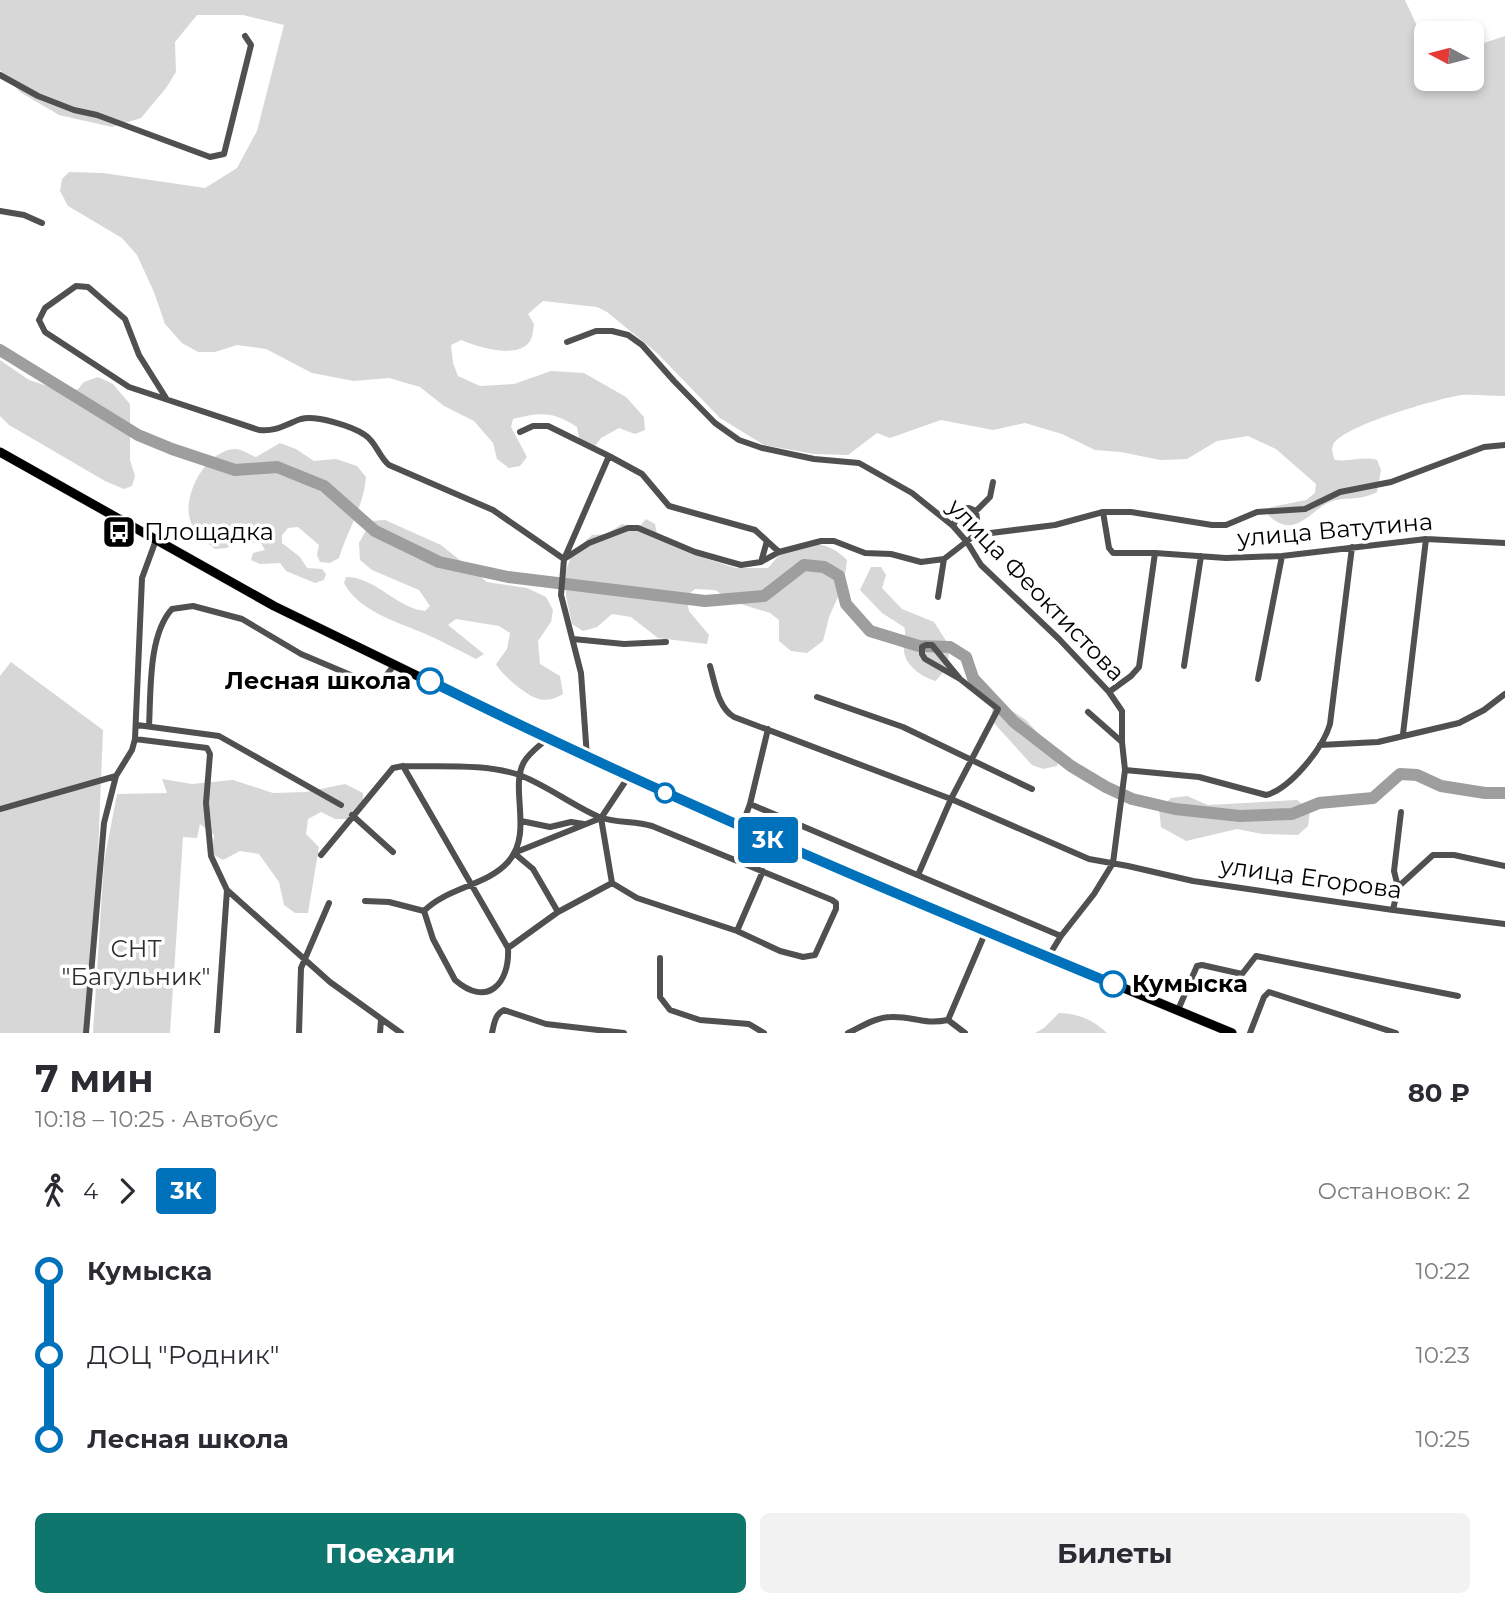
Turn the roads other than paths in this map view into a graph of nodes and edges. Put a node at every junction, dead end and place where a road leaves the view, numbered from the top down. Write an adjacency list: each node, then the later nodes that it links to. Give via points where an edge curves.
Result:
1 (245, 36): 2 (street, via 251,45 224,154 210,157 62,106)
2 (0, 75)
3 (0, 211): 4 (street)
4 (42, 223)
5 (567, 342): 14 (street, улица Феоктистова, via 596,331 628,335 715,423 739,440 814,459 859,463 912,492)
6 (166, 398): 6 (street, via 129,387 45,332 40,320 45,308 76,286 88,287 125,319 139,355); 26 (street, via 259,430 318,418 358,432 389,465 493,510)
7 (520, 432): 10 (street, via 548,426)
8 (1505, 445): 13 (street, via 1485,447 1391,482 1340,492 1305,509 1257,512 1226,525)
9 (0, 452): 16 (main road)
10 (609, 456): 18 (street, via 642,474 669,506 749,528); 26 (street)
11 (993, 482): 12 (street, via 990,497)
12 (976, 511): 14 (street, via 961,509); 15 (street)
13 (1103, 512): 15 (street, via 1055,525); 23 (street, улица Ватутина, via 1113,553)
14 (953, 526): 19 (street, улица Феоктистова)
15 (975, 535): 19 (street)
16 (156, 540): 32 (main road, via 274,606); 41 (street, via 141,587)
17 (1426, 540): 20 (street, улица Ватутина); 21 (street, улица Ватутина); 44 (street)
18 (767, 541): 22 (street); 28 (street)
19 (967, 542): 27 (street); 37 (street, улица Феоктистова, via 981,565)
20 (1505, 543)
21 (1352, 548): 25 (street, улица Ватутина); 48 (street, via 1330,724)
22 (779, 552): 27 (street, via 834,541 865,553 920,562); 28 (street)
23 (1155, 553): 24 (street, улица Ватутина); 37 (street, via 1139,667)
24 (1201, 556): 25 (street, улица Ватутина); 34 (street)
25 (1282, 556): 36 (street)
26 (564, 559): 28 (street, via 589,543 638,528 741,565); 30 (street, via 561,595)
27 (944, 559): 29 (street)
28 (761, 562)
29 (938, 597)
30 (573, 639): 31 (street, via 624,645); 49 (street, via 584,692)
31 (666, 642)
32 (395, 664): 42 (street, via 381,682 372,684 286,647 242,619 193,606 172,608 155,650); 46 (main road)
33 (710, 666): 43 (street, улица Егорова, via 727,713)
34 (1184, 666)
35 (960, 679): 35 (street, via 925,659 922,648 932,645); 50 (street, via 998,709)
36 (1258, 679)
37 (1109, 692): 47 (street, улица Феоктистова, via 1122,711)
38 (1505, 694): 44 (street, via 1459,723)
39 (817, 697): 50 (street, via 903,727)
40 (1088, 712): 47 (street, улица Феоктистова)
41 (137, 725): 42 (street); 45 (street)
42 (149, 726): 59 (street, via 219,736)
43 (768, 729): 57 (street, улица Егорова); 58 (street)
44 (1402, 734): 48 (street, via 1378,741)
45 (135, 739): 54 (street); 77 (street, via 207,748 211,856)
46 (547, 739): 49 (main road); 53 (street, via 524,762)
47 (1122, 741): 52 (street, улица Феоктистова)
48 (1320, 745): 52 (street, via 1284,786 1266,795 1199,777)
49 (587, 757): 55 (main road)
50 (971, 759): 56 (street); 57 (street)
51 (403, 766): 53 (street); 62 (street, via 385,775); 75 (street)
52 (1125, 770): 70 (street, улица Феоктистова)
53 (519, 775): 63 (street); 64 (street)
54 (116, 776): 60 (street); 96 (street, via 104,823)
55 (629, 776): 63 (street); 66 (main road)
56 (1032, 789)
57 (951, 799): 70 (street, улица Егорова, via 1079,856); 73 (street)
58 (750, 804): 66 (street); 73 (street)
59 (341, 805)
60 (0, 809)
61 (1401, 812): 76 (street, via 1394,871)
62 (352, 815): 67 (street); 69 (street)
63 (601, 818): 65 (street); 72 (street, via 652,826); 74 (street)
64 (521, 821): 65 (street, via 550,827); 68 (street)
65 (585, 824): 68 (street)
66 (741, 828): 85 (main road)
67 (393, 852)
68 (514, 853): 75 (street, via 500,869); 82 (street, via 533,869)
69 (321, 855)
70 (1112, 863): 80 (street, улица Егорова, via 1193,881); 86 (street, улица Феоктистова)
71 (1505, 866): 76 (street, via 1433,855)
72 (762, 871): 84 (street); 84 (street, via 832,900 836,909 816,955 780,951)
73 (918, 875): 86 (street)
74 (612, 883): 82 (street); 84 (street, via 638,898)
75 (471, 884): 81 (street, via 439,898); 87 (street)
76 (1398, 887): 80 (street)
77 (228, 890): 90 (street); 97 (street)
78 (365, 901): 81 (street)
79 (330, 903): 90 (street)
80 (1393, 910): 83 (street, улица Егорова)
81 (424, 911): 87 (street, via 455,980 470,990 481,993 501,983)
82 (558, 912): 87 (street)
83 (1505, 924)
84 (737, 931)
85 (986, 931): 88 (main road); 94 (street)
86 (1062, 936): 88 (street, улица Феоктистова)
87 (508, 948)
88 (1048, 957): 92 (main road)
89 (660, 958): 103 (street, via 660,997 670,1010 700,1020 749,1024)
90 (305, 959): 93 (street); 98 (street)
91 (1458, 996): 92 (street, via 1256,956 1242,974 1198,966)
92 (1178, 1010): 106 (main road)
93 (381, 1020): 99 (street); 100 (street)
94 (948, 1020): 104 (street, via 923,1023 881,1018); 105 (street)
95 (608, 1032): 101 (street, via 546,1024 504,1010 496,1017); 102 (street)
96 (86, 1033)
97 (217, 1033)
98 (299, 1033)
99 (380, 1033)
100 (401, 1033)
101 (492, 1033)
102 (624, 1033)
103 (764, 1033)
104 (848, 1033)
105 (965, 1033)
106 (1231, 1033)
107 (1250, 1033): 108 (street, via 1269,992)
108 (1396, 1033)

